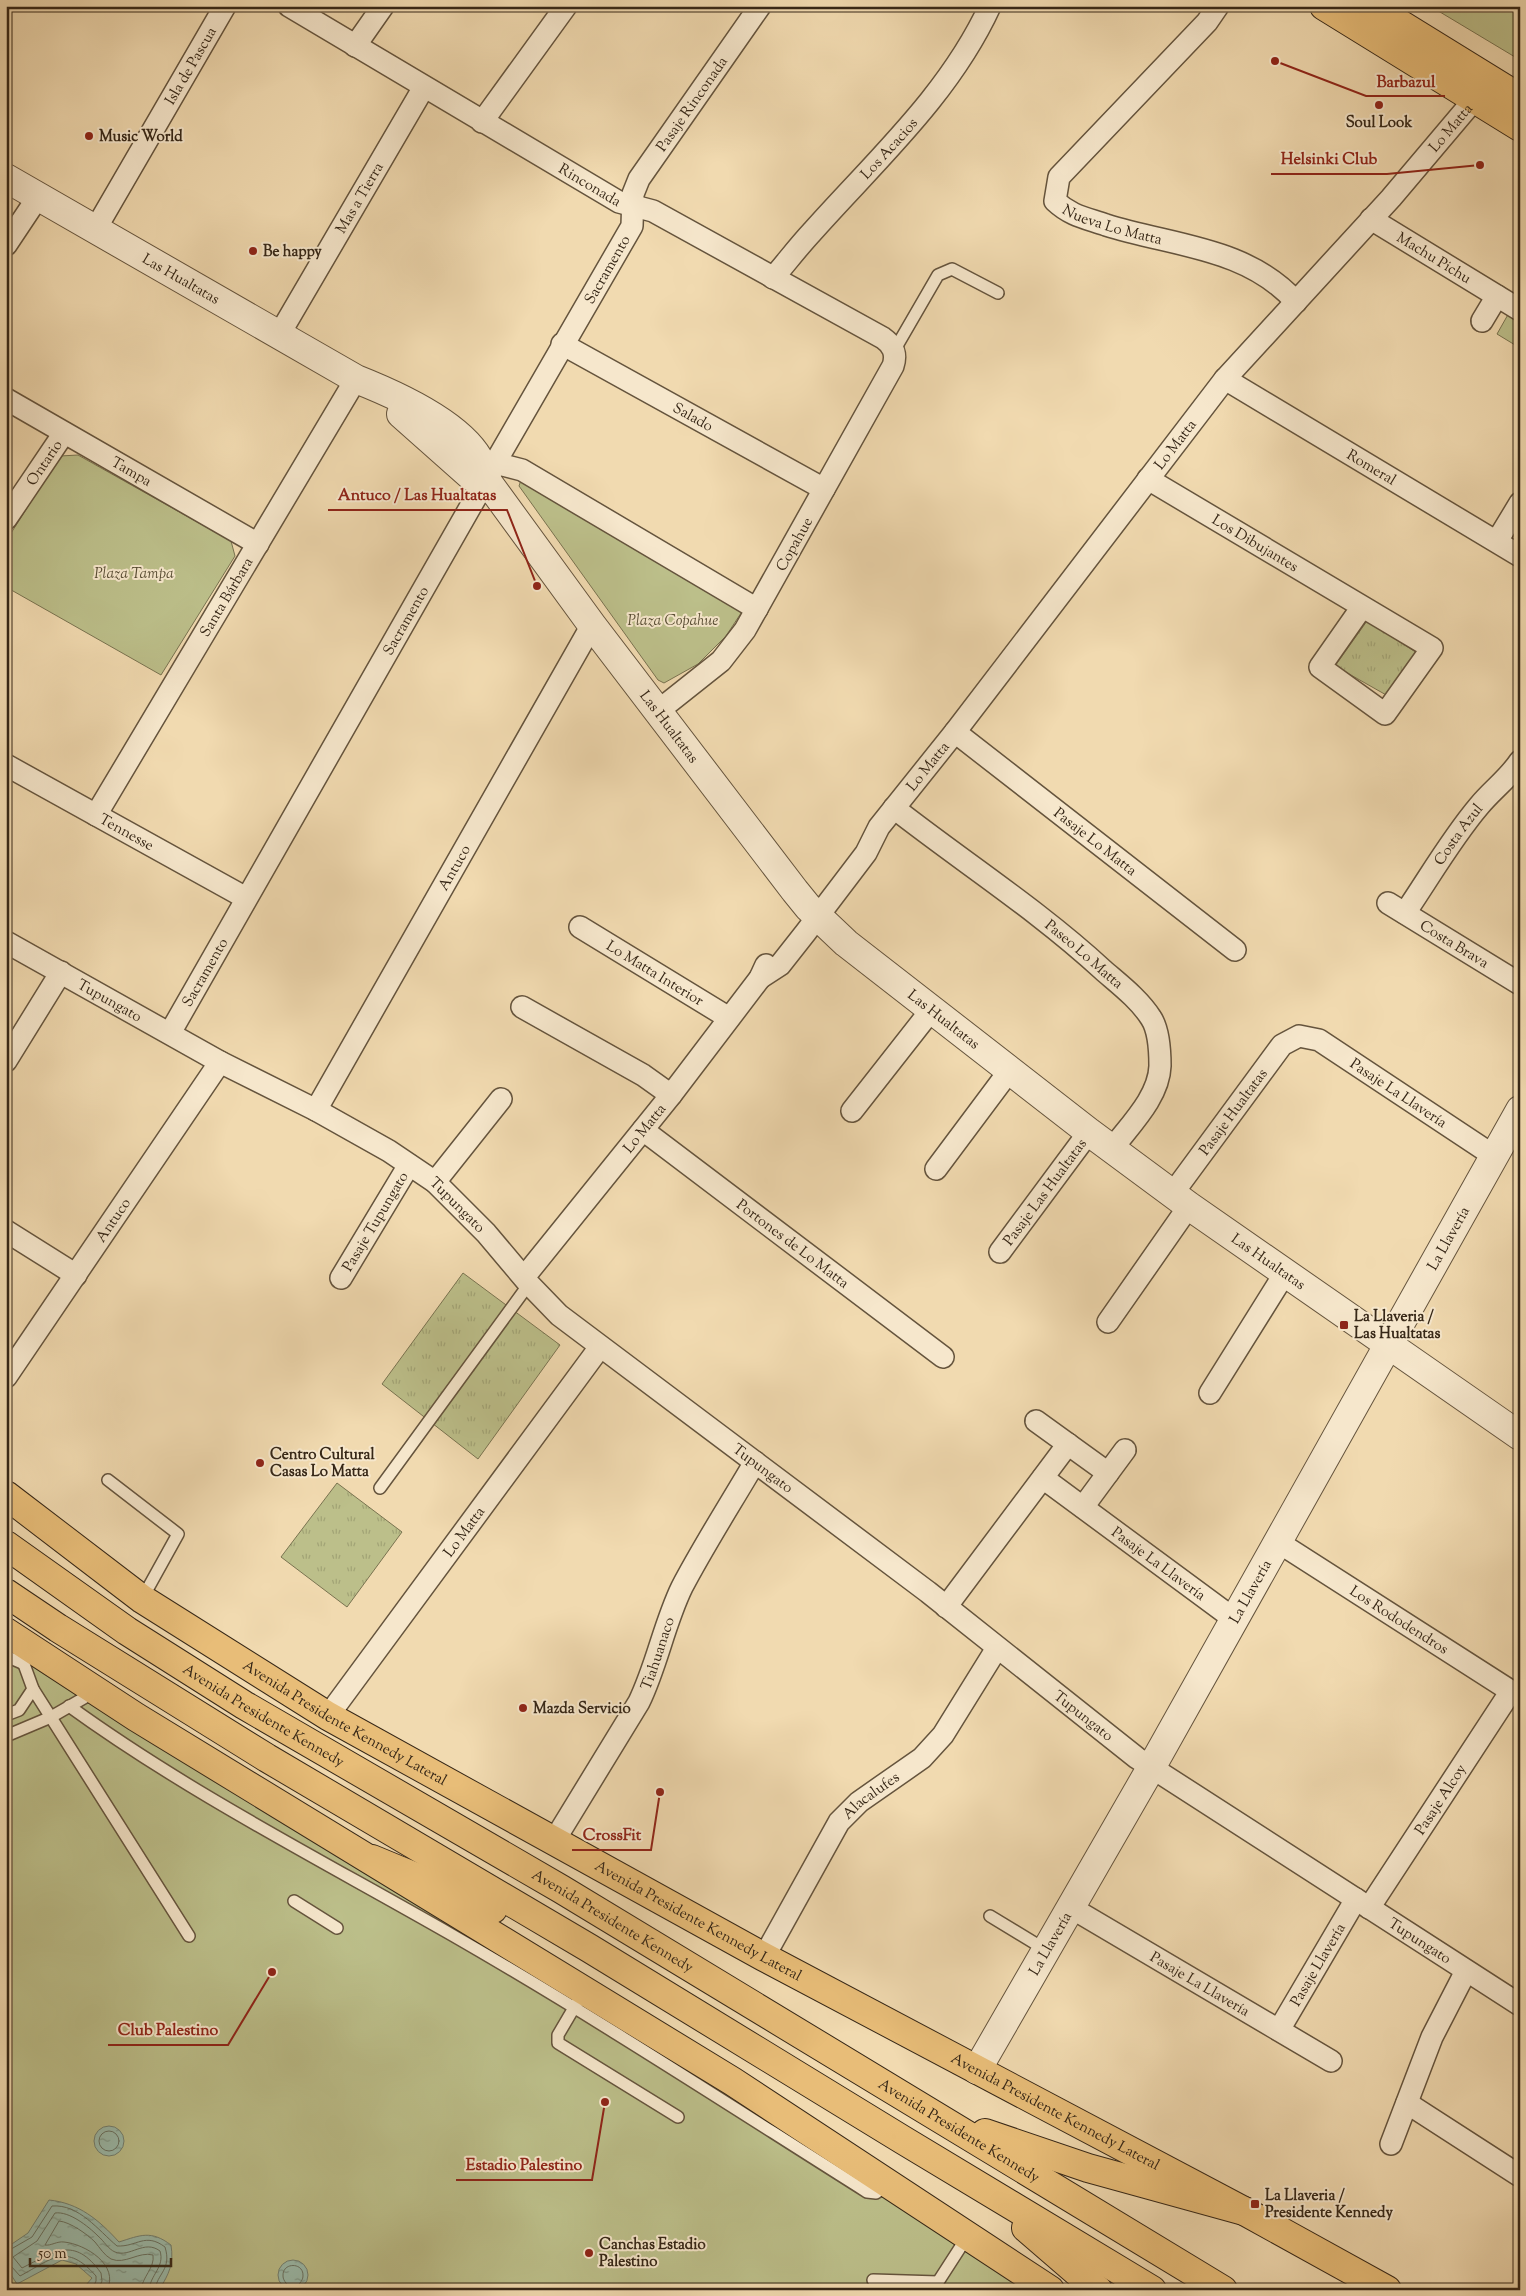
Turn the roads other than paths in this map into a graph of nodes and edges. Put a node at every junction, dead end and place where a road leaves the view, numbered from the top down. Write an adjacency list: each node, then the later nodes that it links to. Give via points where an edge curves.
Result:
1 (225, 6): 20 (street, Isla de Pascua)
2 (289, 6): 10 (street, Rinconada)
3 (383, 6): 10 (street)
4 (566, 6): 14 (street)
5 (760, 6): 18 (street, Pasaje Rinconada, via 639,179 633,194)
6 (990, 6): 22 (street, Los Acacios, via 976,37 948,79 891,148)
7 (1218, 6): 25 (street, Nueva Lo Matta, via 1180,52 1059,177 1055,201 1068,213 1242,261 1277,282)
8 (1324, 6): 12 (main road)
9 (1371, 6): 12 (main road)
10 (355, 46): 11 (street, Rinconada)
11 (424, 87): 14 (street, Rinconada); 28 (street, Mas a Tierra)
12 (1482, 89): 13 (main road); 15 (main road); 19 (street, Lo Matta)
13 (1520, 98)
14 (482, 122): 18 (street, Rinconada, via 619,202)
15 (1520, 127)
16 (6, 178): 17 (street, Las Hualtatas)
17 (38, 197): 20 (street, Las Hualtatas); 21 (street)
18 (633, 206): 22 (street, Rinconada, via 653,211); 29 (street, Sacramento, via 632,226)
19 (1371, 219): 24 (street, Machu Pichu); 25 (street, Lo Matta)
20 (95, 230): 28 (street, Las Hualtatas)
21 (6, 245)
22 (773, 278): 30 (street, Rinconada, via 883,338)
23 (998, 293): 30 (lane, via 952,268 938,275)
24 (1497, 296): 26 (street, Machu Pichu); 27 (street)
25 (1296, 302): 32 (street, Lo Matta)
26 (1520, 310)
27 (1482, 322)
28 (279, 335): 31 (street, Las Hualtatas)
29 (562, 344): 35 (street, Sacramento); 37 (street, Salado)
30 (894, 351): 37 (street, Copahue, via 893,366)
31 (356, 379): 35 (street, Las Hualtatas, via 418,428 472,477); 41 (street, Santa Bárbara)
32 (1225, 379): 36 (street, Lo Matta); 40 (street, Romeral)
33 (6, 399): 34 (street, Tampa)
34 (64, 433): 39 (street, Ontario); 41 (street, Tampa)
35 (491, 472): 44 (street, Las Hualtatas, via 522,470); 45 (street, Las Hualtatas); 52 (street, Sacramento)
36 (1148, 479): 43 (street, Los Dibujantes); 47 (street, Lo Matta)
37 (824, 488): 44 (street, Copahue)
38 (1520, 503): 40 (street)
39 (6, 519)
40 (1497, 541): 42 (street, Romeral)
41 (258, 544): 51 (street, Santa Bárbara)
42 (1520, 556)
43 (1362, 607): 43 (street, Los Dibujantes, via 1320,668 1385,714 1432,648)
44 (757, 609): 46 (street, Copahue, via 721,661)
45 (592, 626): 46 (street, Las Hualtatas); 70 (street, Antuco)
46 (658, 712): 54 (street, Las Hualtatas)
47 (955, 732): 50 (street, Lo Matta); 57 (street, Pasaje Lo Matta)
48 (1520, 761): 53 (street, Costa Azul)
49 (6, 766): 51 (street, Tennesse)
50 (894, 808): 54 (street, Lo Matta, via 879,827 866,853); 75 (street, Paseo Lo Matta, via 1070,940 1151,1018 1156,1029 1160,1065 1154,1092)
51 (96, 815): 52 (street, Tennesse)
52 (246, 898): 63 (street, Sacramento)
53 (1397, 908): 59 (street, Costa Brava)
54 (812, 912): 61 (street, Las Hualtatas, via 846,943); 62 (street, Lo Matta, via 780,965 760,978)
55 (580, 927): 62 (street, Lo Matta Interior)
56 (6, 942): 58 (street, Tupungato)
57 (1235, 950)
58 (61, 972): 63 (street, Tupungato); 65 (street)
59 (1520, 984)
60 (522, 1007): 68 (street, via 643,1075)
61 (932, 1009): 67 (street, Las Hualtatas); 72 (street)
62 (729, 1018): 68 (street, Lo Matta)
63 (170, 1033): 66 (street, Tupungato)
64 (1299, 1036): 76 (street, Pasaje La Llavería, via 1319,1040); 80 (street, Pasaje Hualtatas, via 1282,1045)
65 (6, 1061)
66 (220, 1062): 70 (street, Tupungato); 84 (street, Antuco)
67 (1010, 1070): 74 (street, Las Hualtatas); 78 (street)
68 (671, 1095): 73 (street, Lo Matta)
69 (501, 1099): 79 (street)
70 (316, 1110): 77 (street, Tupungato)
71 (1520, 1110): 76 (street, La Llavería)
72 (852, 1111)
73 (643, 1130): 86 (street, Lo Matta); 90 (street, Portones de Lo Matta)
74 (1089, 1132): 75 (street, Las Hualtatas); 82 (street, Pasaje Las Hualtatas)
75 (1112, 1149): 80 (street, Las Hualtatas)
76 (1494, 1156): 88 (street, La Llavería)
77 (409, 1165): 79 (street, Tupungato); 85 (street, Pasaje Tupungato)
78 (936, 1169)
79 (434, 1182): 86 (street, Tupungato, via 486,1233)
80 (1181, 1200): 83 (street, Las Hualtatas); 87 (street)
81 (6, 1231): 84 (street)
82 (1000, 1252)
83 (1286, 1273): 88 (street, Las Hualtatas); 92 (street)
84 (76, 1274): 91 (street, Antuco)
85 (341, 1278)
86 (527, 1280): 89 (street, Tupungato, via 559,1315); 101 (lane)
87 (1108, 1322)
88 (1388, 1346): 94 (street, Las Hualtatas); 104 (street, La Llavería)
89 (600, 1347): 97 (street, Tupungato); 117 (street, Lo Matta)
90 (943, 1357)
91 (6, 1377)
92 (1210, 1393)
93 (1036, 1420): 95 (street)
94 (1520, 1436)
95 (1068, 1444): 98 (street); 99 (street)
96 (1125, 1450): 98 (street)
97 (755, 1462): 108 (street, Tupungato); 121 (street, Tiahuanaco, via 682,1588 651,1678 639,1702)
98 (1108, 1473): 103 (street)
99 (1043, 1478): 103 (street, Pasaje La Llavería); 108 (street)
100 (108, 1480): 107 (lane, via 178,1534)
101 (380, 1488)
102 (6, 1496): 107 (main road, Avenida Presidente Kennedy Lateral)
103 (1083, 1507): 109 (street, Pasaje La Llavería)
104 (1278, 1542): 109 (street, La Llavería); 114 (street, Los Rododendros)
105 (6, 1545): 140 (main road, Avenida Presidente Kennedy, via 127,1631 244,1705 554,1885)
106 (6, 1593): 129 (main road, via 267,1758)
107 (142, 1599): 117 (main road, Avenida Presidente Kennedy Lateral)
108 (946, 1607): 111 (street, Tupungato)
109 (1234, 1619): 120 (street, La Llavería)
110 (13, 1647): 112 (lane); 113 (main road)
111 (997, 1648): 120 (street, Tupungato); 131 (street, Alacalufes, via 943,1735 922,1758 859,1802 840,1822)
112 (33, 1689): 116 (lane, via 19,1710); 118 (lane)
113 (96, 1691): 115 (lane); 122 (main road)
114 (1515, 1694): 124 (street, Pasaje Alcoy)
115 (69, 1706): 118 (lane); 133 (lane, via 105,1733 228,1807 454,1936)
116 (6, 1715)
117 (328, 1716): 121 (main road, Avenida Presidente Kennedy Lateral)
118 (51, 1717): 119 (lane); 128 (lane)
119 (6, 1736)
120 (1151, 1768): 124 (street, Tupungato); 125 (street, La Llavería)
121 (554, 1841): 131 (main road, Avenida Presidente Kennedy Lateral)
122 (372, 1859): 129 (main road); 133 (main road)
123 (294, 1901): 127 (lane)
124 (1362, 1904): 132 (street, Tupungato); 135 (street, Pasaje Llavería)
125 (1070, 1908): 130 (street, La Llavería); 135 (street, Pasaje La Llavería)
126 (990, 1916): 130 (lane)
127 (337, 1928)
128 (189, 1936)
129 (589, 1948): 143 (main road)
130 (1046, 1950): 137 (street, La Llavería)
131 (764, 1957): 137 (main road, Avenida Presidente Kennedy Lateral)
132 (1466, 1971): 134 (street, Tupungato); 138 (street, via 1432,2037)
133 (580, 1999): 139 (lane, via 558,2035 558,2043); 145 (main road, via 723,2076)
134 (1520, 2006)
135 (1279, 2030): 136 (street, Pasaje La Llavería)
136 (1331, 2061)
137 (977, 2070): 144 (main road, Avenida Presidente Kennedy Lateral)
138 (1407, 2104): 141 (street); 142 (street)
139 (678, 2117)
140 (942, 2121): 144 (main road, via 1088,2168); 151 (main road, Avenida Presidente Kennedy)
141 (1391, 2144)
142 (1520, 2176)
143 (985, 2189): 149 (main road, via 1029,2232); 150 (main road)
144 (1244, 2211): 152 (main road, Avenida Presidente Kennedy Lateral)
145 (967, 2237): 147 (lane); 148 (main road)
146 (873, 2280): 147 (lane)
147 (938, 2286)
148 (1050, 2290)
149 (1098, 2290)
150 (1152, 2290)
151 (1223, 2290)
152 (1387, 2290)

